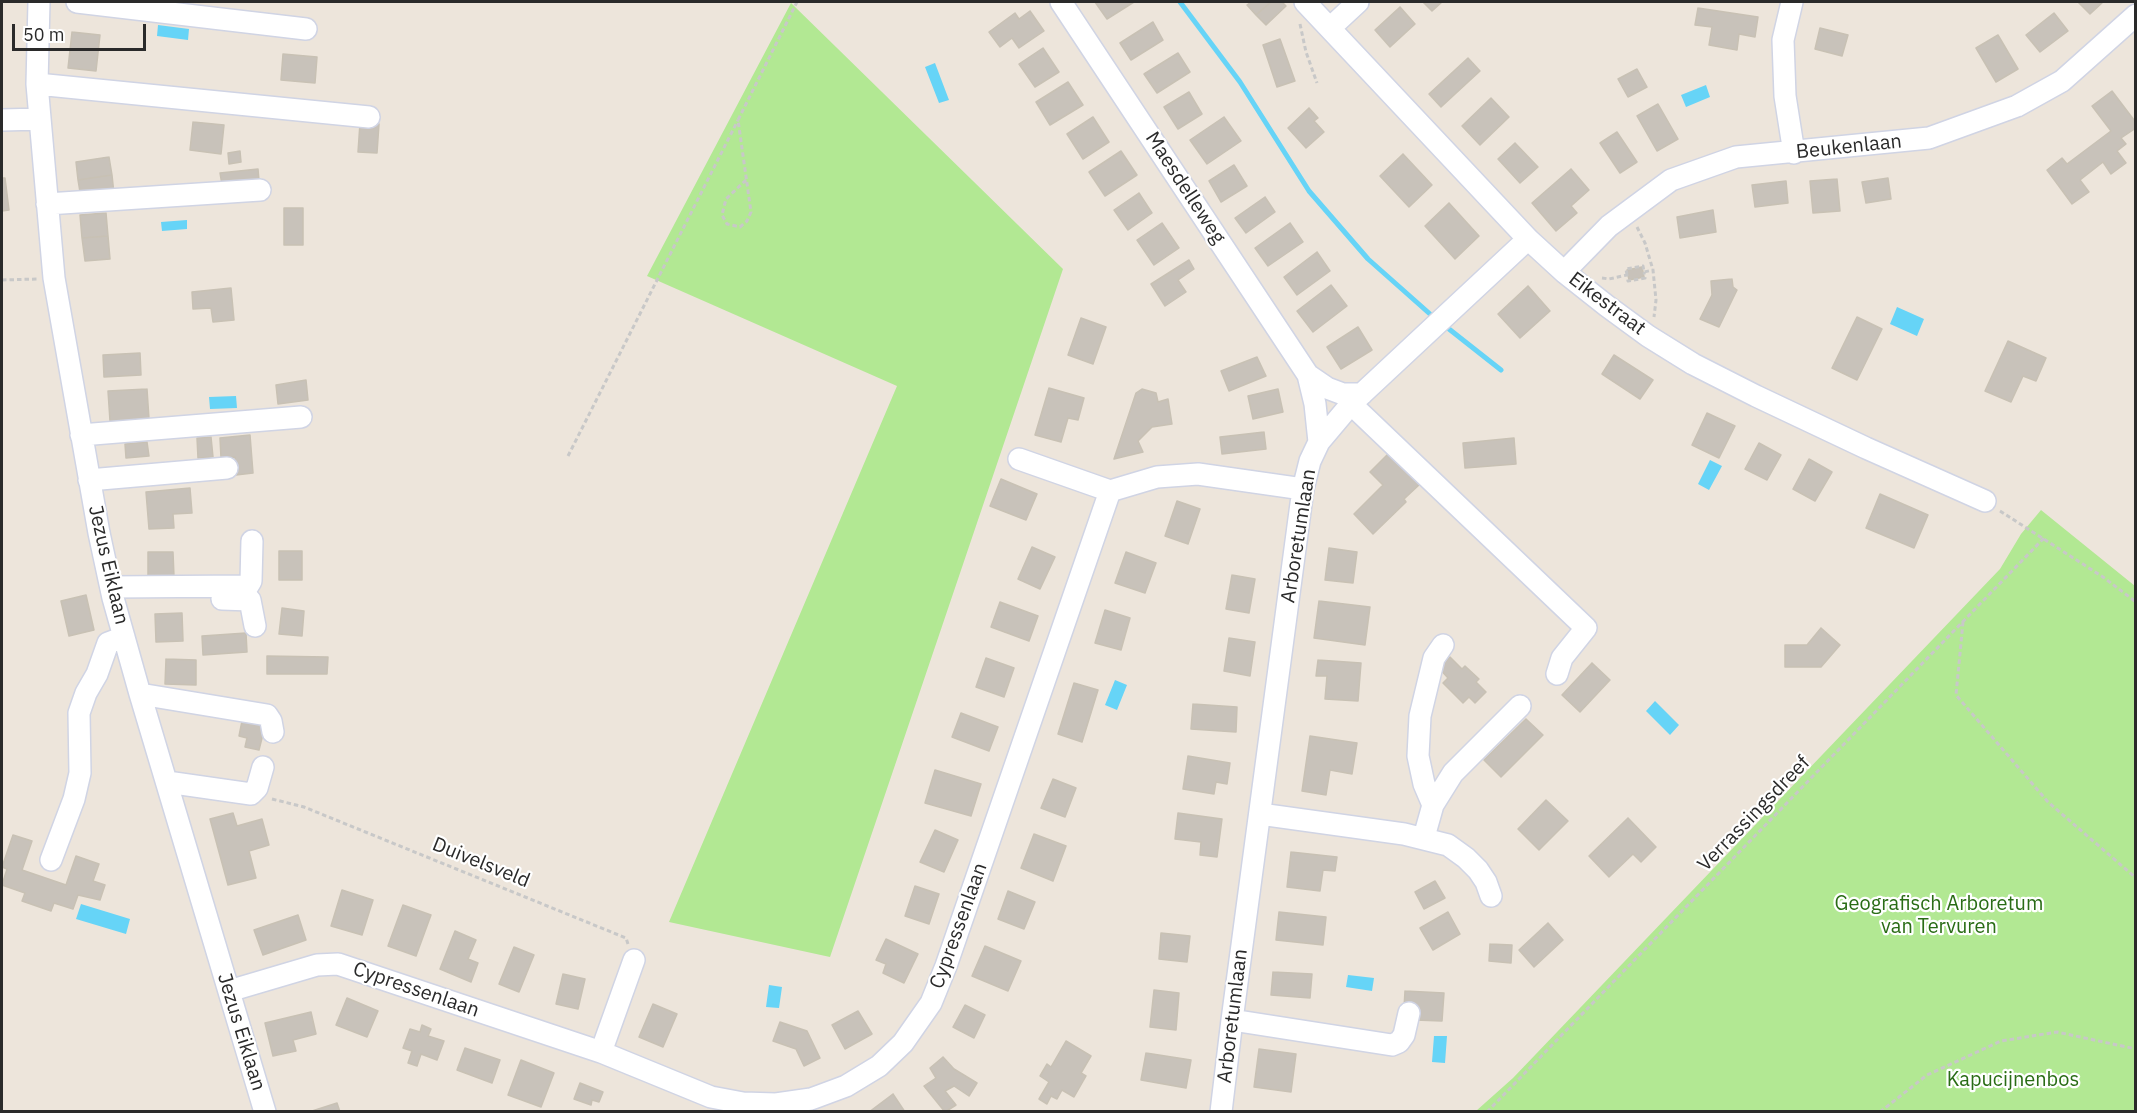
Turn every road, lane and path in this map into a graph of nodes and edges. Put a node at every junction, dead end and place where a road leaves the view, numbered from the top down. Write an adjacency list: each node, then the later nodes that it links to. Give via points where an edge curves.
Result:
1 (39, 2): 12 (street, Jezus Eiklaan)
2 (77, 2): 9 (street)
3 (797, 2): 16 (path)
4 (1061, 2): 31 (street, Maesdelleweg)
5 (1358, 2): 10 (street)
6 (1792, 2): 17 (street, via 1783,40 1785,96)
7 (1307, 3): 10 (street, Eikestraat); 11 (path, via 1299,17)
8 (2136, 15): 17 (street, Beukenlaan, via 2062,81 2017,106 1929,138)
9 (306, 28)
10 (1330, 28): 22 (street, Eikestraat)
11 (1317, 83)
12 (37, 84): 13 (street); 14 (street, Jezus Eiklaan)
13 (369, 117)
14 (40, 119): 15 (street); 20 (street, Jezus Eiklaan)
15 (2, 120)
16 (738, 120): 18 (path); 36 (path)
17 (1794, 153): 21 (street, Beukenlaan, via 1736,158 1671,180)
18 (746, 180): 18 (path, via 726,199 722,215 727,224 740,227 747,221 750,212)
19 (260, 190): 20 (street)
20 (47, 204): 28 (street, Jezus Eiklaan)
21 (1629, 209): 23 (path); 24 (street, Beukenlaan)
22 (1528, 239): 24 (street, Eikestraat); 32 (street, Arboretumlaan)
23 (1653, 270): 25 (path); 30 (path, via 1656,300)
24 (1564, 272): 30 (street, Eikestraat)
25 (1644, 272): 26 (path, via 1643,266 1626,269); 26 (path, via 1645,278 1628,281)
26 (1627, 275): 27 (path)
27 (1598, 277)
28 (54, 278): 29 (path); 34 (street, Jezus Eiklaan)
29 (2, 280)
30 (1648, 336): 42 (street, Eikestraat, via 1756,396)
31 (1308, 375): 32 (street, Maesdelleweg, via 1327,388); 35 (street, Maesdelleweg)
32 (1356, 399): 35 (street, Arboretumlaan); 51 (street, via 1586,628 1562,658)
33 (301, 417): 34 (street)
34 (81, 435): 39 (street, Jezus Eiklaan)
35 (1320, 442): 40 (street, Arboretumlaan)
36 (568, 456)
37 (1019, 459): 41 (street)
38 (227, 468): 39 (street)
39 (89, 480): 45 (street, Jezus Eiklaan)
40 (1303, 489): 41 (street, via 1198,474 1157,477); 59 (street, Arboretumlaan)
41 (1110, 491): 69 (street, Cypressenlaan, via 946,966 931,1003 903,1043 879,1066 846,1086 811,1099 776,1104 711,1097)
42 (1985, 501): 43 (path)
43 (2044, 538): 46 (path); 47 (path, Verrassingsdreef)
44 (252, 541): 45 (street, via 248,586)
45 (112, 592): 48 (street, via 250,600); 49 (street, Jezus Eiklaan)
46 (2136, 602)
47 (1964, 620): 62 (path, via 1956,695 2048,802); 72 (path, Verrassingsdreef)
48 (255, 626)
49 (124, 637): 52 (street, Jezus Eiklaan); 61 (street, via 108,643 79,713 80,773)
50 (1443, 645): 58 (street, via 1434,658 1420,716 1418,756)
51 (1557, 675)
52 (141, 694): 54 (street, via 267,715); 56 (street, Jezus Eiklaan)
53 (1520, 706): 58 (street, via 1452,773)
54 (273, 732)
55 (264, 767): 57 (street)
56 (167, 782): 57 (street); 65 (street, Jezus Eiklaan)
57 (251, 794): 64 (path, Duivelsveld, via 304,807 626,938)
58 (1433, 805): 60 (street)
59 (1260, 814): 60 (street); 67 (street, Arboretumlaan)
60 (1424, 837): 63 (street, via 1448,845 1466,858 1486,882)
61 (51, 860)
62 (2136, 878)
63 (1491, 896)
64 (634, 960): 69 (street)
65 (229, 991): 69 (street, Cypressenlaan, via 316,965 338,964); 70 (street, Jezus Eiklaan)
66 (1409, 1013): 67 (street, via 1404,1035 1392,1045)
67 (1232, 1020): 71 (street, Arboretumlaan)
68 (2136, 1049): 73 (path, via 2057,1032 2001,1041 1927,1075)
69 (601, 1052)
70 (265, 1112)
71 (1221, 1112)
72 (1487, 1112)
73 (1880, 1112)

